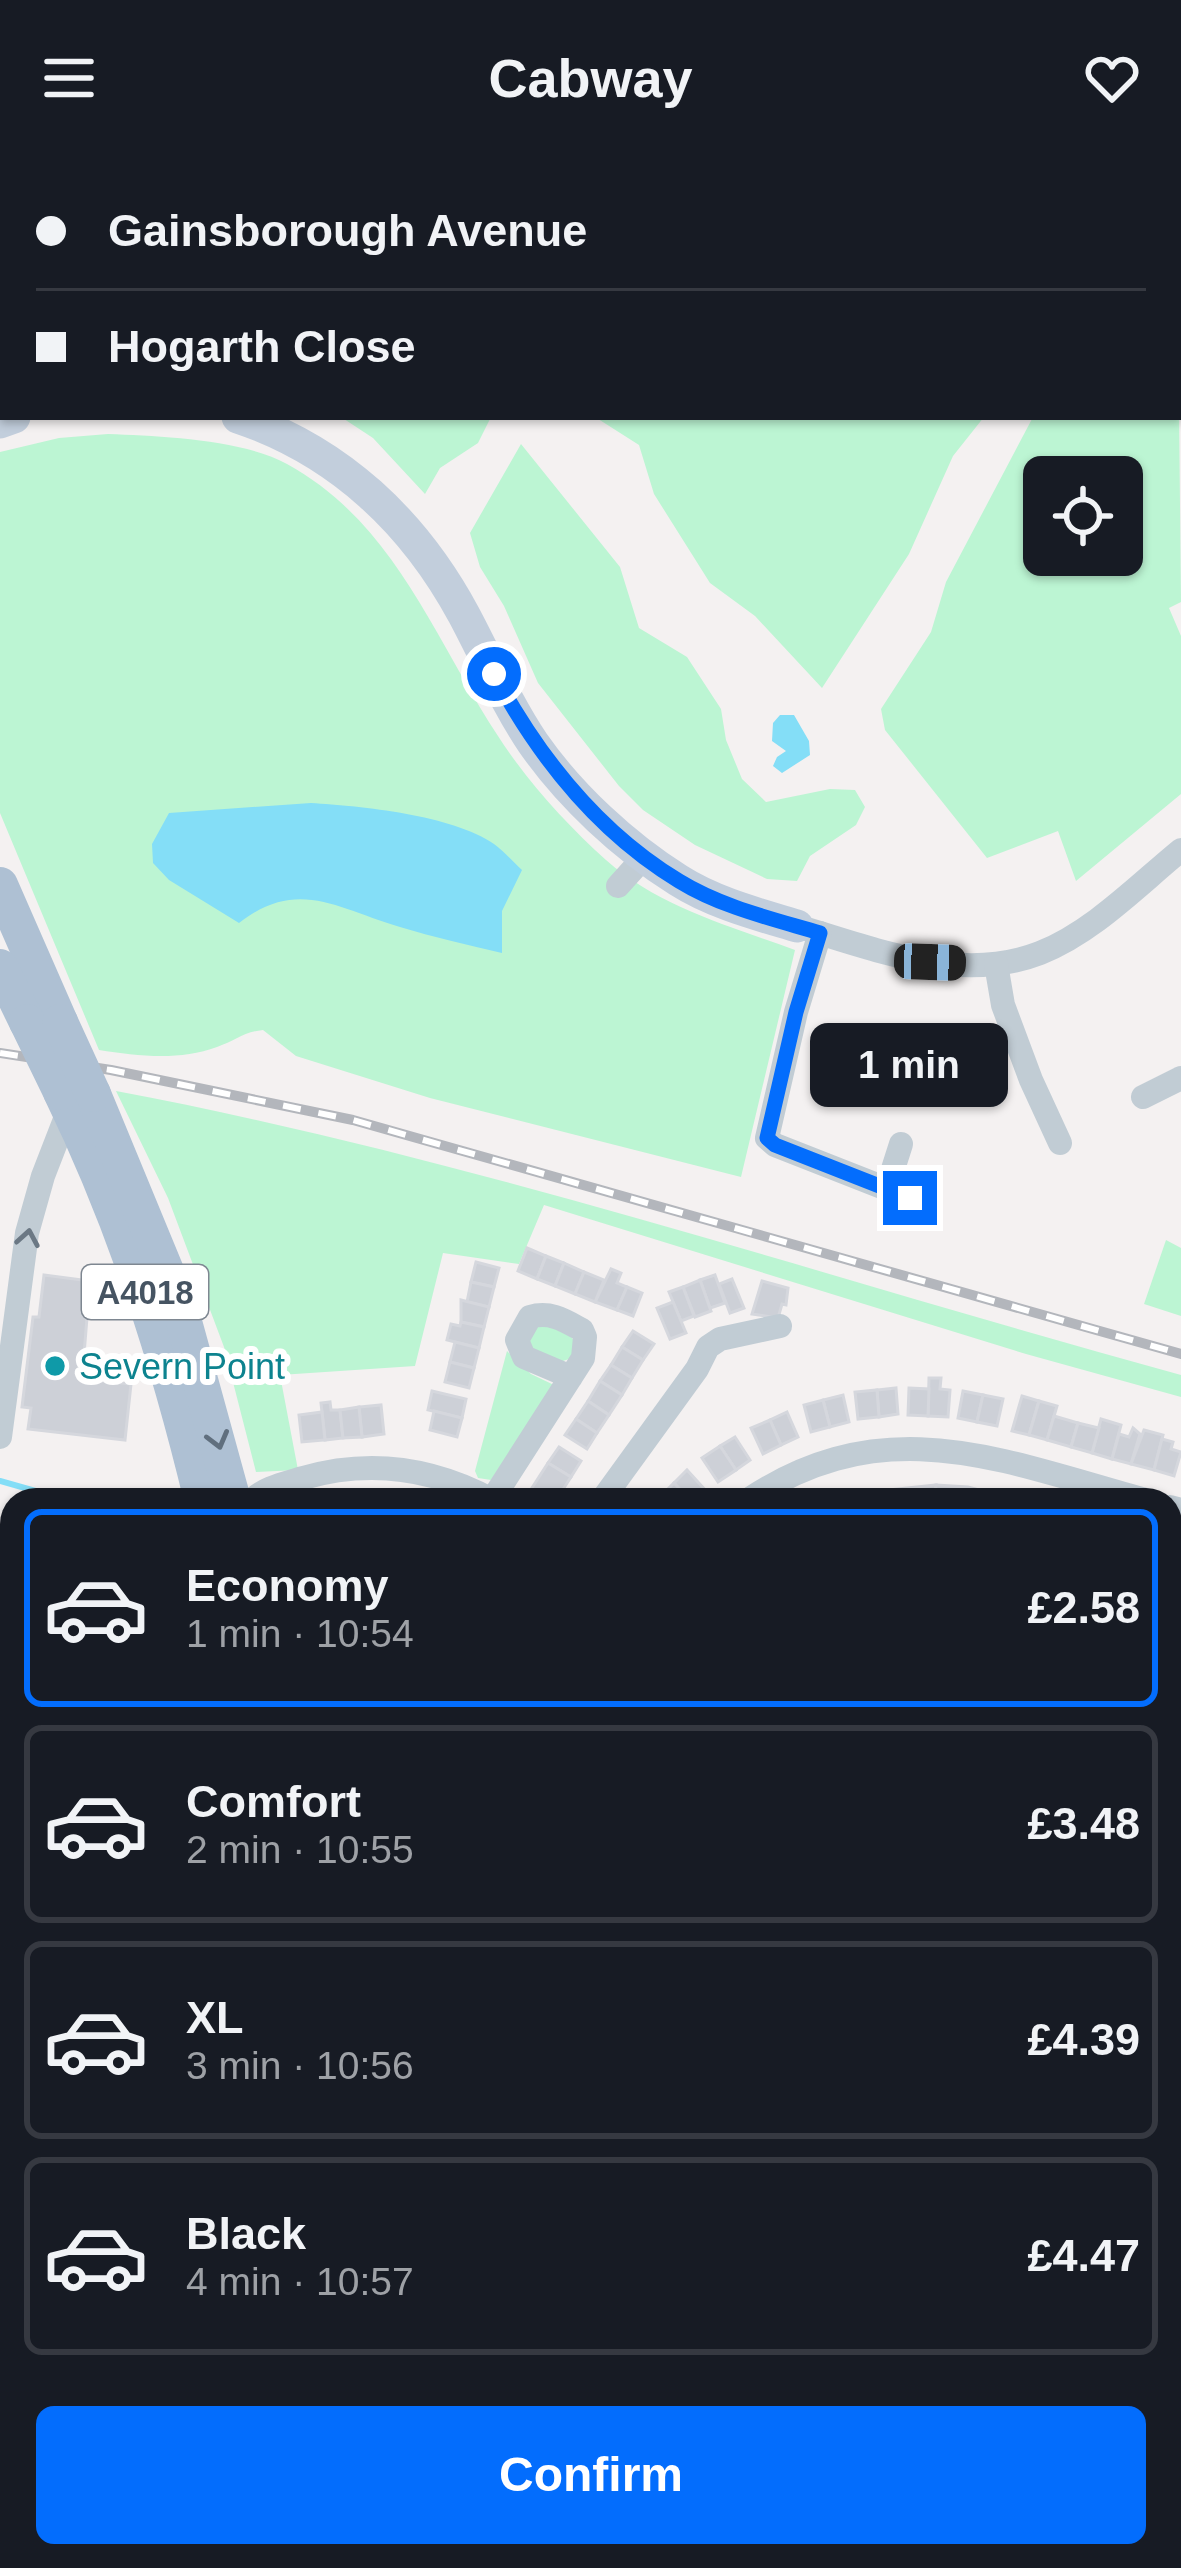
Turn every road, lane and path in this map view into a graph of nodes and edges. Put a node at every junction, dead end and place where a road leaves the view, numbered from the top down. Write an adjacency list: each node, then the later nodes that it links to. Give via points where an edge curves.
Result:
1 (247, 420): 3 (street, via 315,451 422,545 536,747 569,789)
2 (1181, 850): 7 (street, via 1063,941)
3 (645, 856): 5 (street); 6 (street, via 681,882)
4 (0, 885): 9 (main road, A4018)
5 (618, 886)
6 (808, 930): 7 (street, via 892,956); 14 (street, via 767,1138 899,1193)
7 (996, 964): 13 (street, via 1003,1005)
8 (0, 967): 9 (main road, A4018)
9 (44, 1022): 12 (main road, A4018, bridge)
10 (1181, 1078): 11 (street)
11 (1143, 1097)
12 (74, 1098): 17 (street, one-way to 12, via 26,1233); 18 (main road, A4018, via 165,1352); 19 (main road, A4018, one-way to 19, via 178,1300)
13 (1060, 1143)
14 (901, 1144)
15 (780, 1326): 23 (street, via 709,1347)
16 (571, 1377): 22 (street)
17 (0, 1437)
18 (199, 1488)
19 (230, 1488)
20 (274, 1488): 21 (street, via 391,1467)
21 (467, 1488)
22 (500, 1488)
23 (611, 1488)
24 (766, 1488): 25 (street, via 835,1458 920,1447 965,1451)
25 (1102, 1488)

